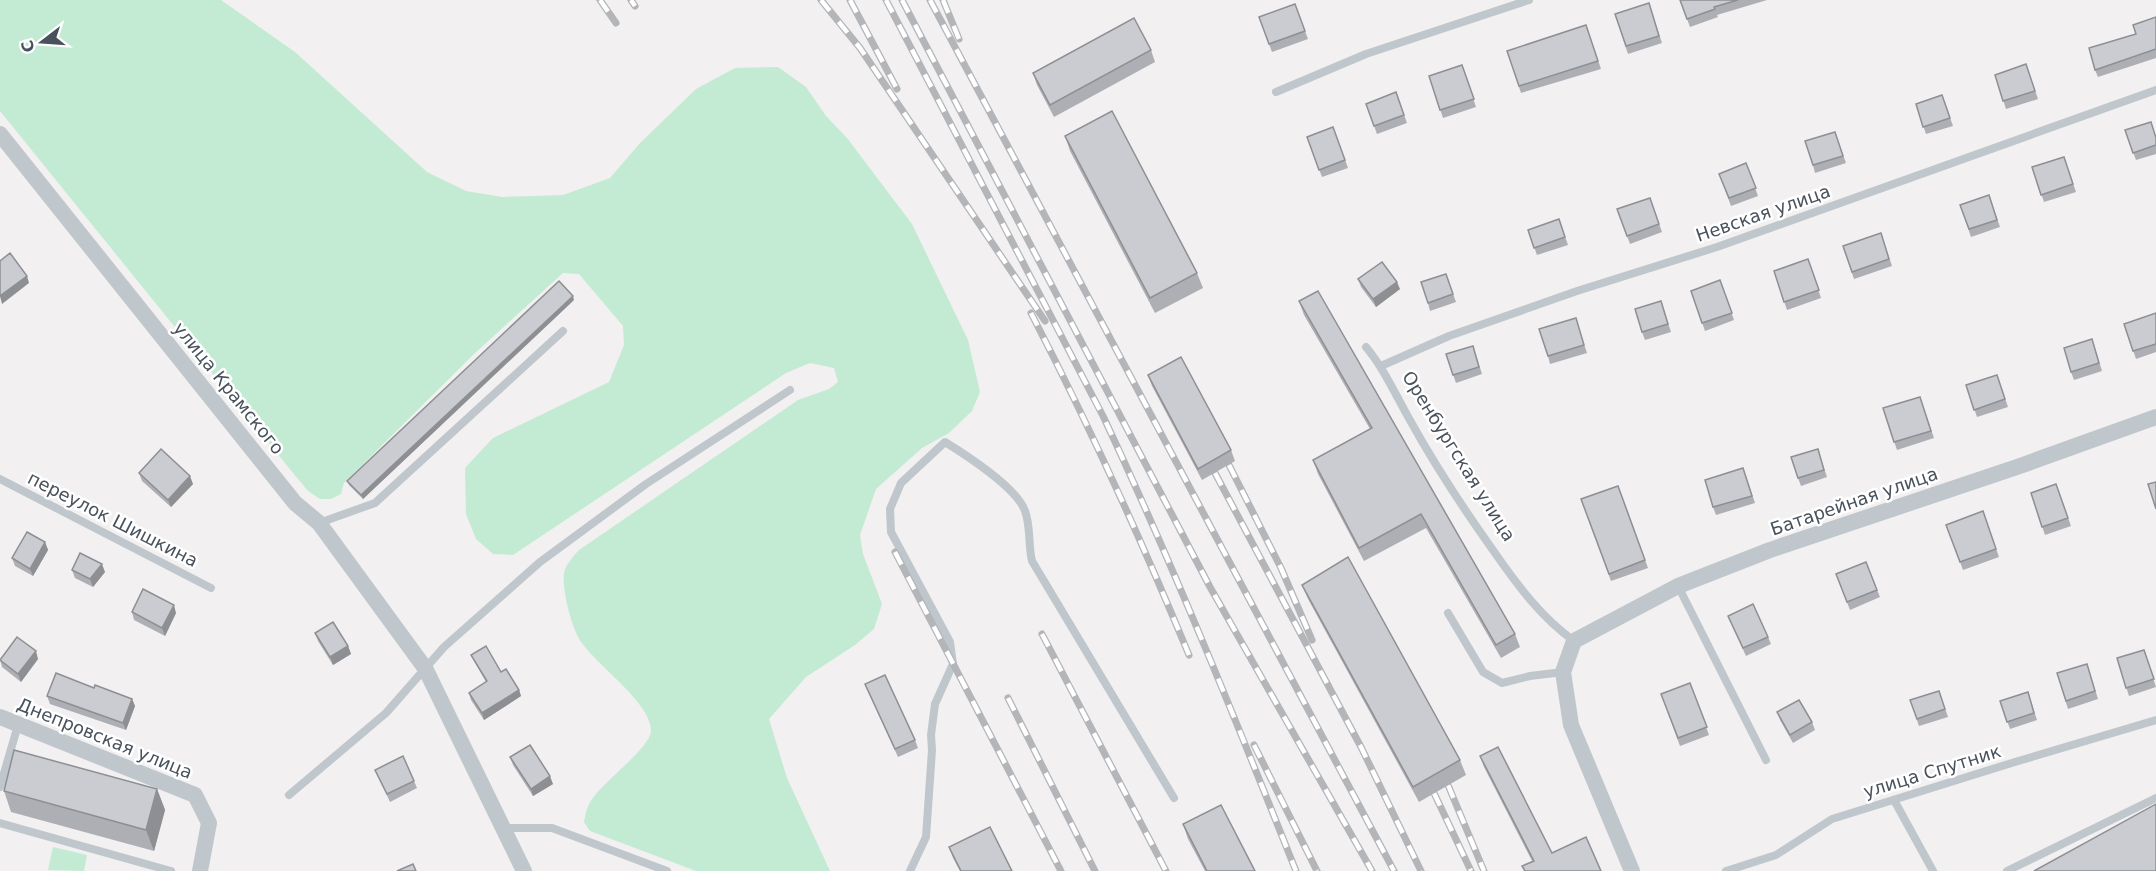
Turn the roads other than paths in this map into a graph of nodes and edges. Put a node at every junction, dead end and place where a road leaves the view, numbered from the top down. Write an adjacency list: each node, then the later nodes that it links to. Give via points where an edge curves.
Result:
1 (1528, 0): 3 (lane, via 1366,54)
2 (2156, 90): 7 (lane, Невская улица, via 1728,243 1449,336)
3 (1276, 92)
4 (0, 134): 11 (street, улица Крамского, via 295,503)
5 (563, 331): 11 (lane, via 375,503)
6 (1366, 348): 7 (lane, Оренбургская улица)
7 (1381, 366): 15 (lane, Оренбургская улица, via 1468,516 1526,596)
8 (790, 390): 16 (lane, via 646,484 540,562)
9 (2156, 417): 12 (street, Батарейная улица, via 1770,550)
10 (0, 479): 13 (lane, переулок Шишкина)
11 (319, 523): 16 (street, улица Крамского)
12 (1678, 586): 15 (street, Батарейная улица); 21 (lane)
13 (211, 588)
14 (1448, 613): 17 (lane, via 1483,672 1502,683)
15 (1574, 641): 17 (street)
16 (424, 668): 23 (lane, via 386,713); 28 (street, улица Крамского)
17 (1563, 672): 34 (street, via 1571,725)
18 (0, 717): 20 (street, Днепровская улица)
19 (2156, 720): 26 (lane, улица Спутник)
20 (18, 725): 22 (lane); 30 (street, Днепровская улица, via 195,795 209,823)
21 (1766, 760)
22 (0, 787)
23 (289, 795)
24 (1174, 798): 33 (lane, via 1032,561 1024,509 981,465 945,442 901,483 890,508 891,532 950,642 953,664 935,704 926,837)
25 (2156, 798): 37 (lane)
26 (1894, 800): 35 (lane, улица Спутник, via 1832,819 1776,855); 36 (lane)
27 (0, 823): 29 (lane)
28 (503, 828): 31 (street, улица Крамского); 32 (lane, via 552,828)
29 (171, 871)
30 (200, 871)
31 (524, 871)
32 (667, 871)
33 (910, 871)
34 (1632, 871)
35 (1726, 871)
36 (1933, 871)
37 (2007, 871)

